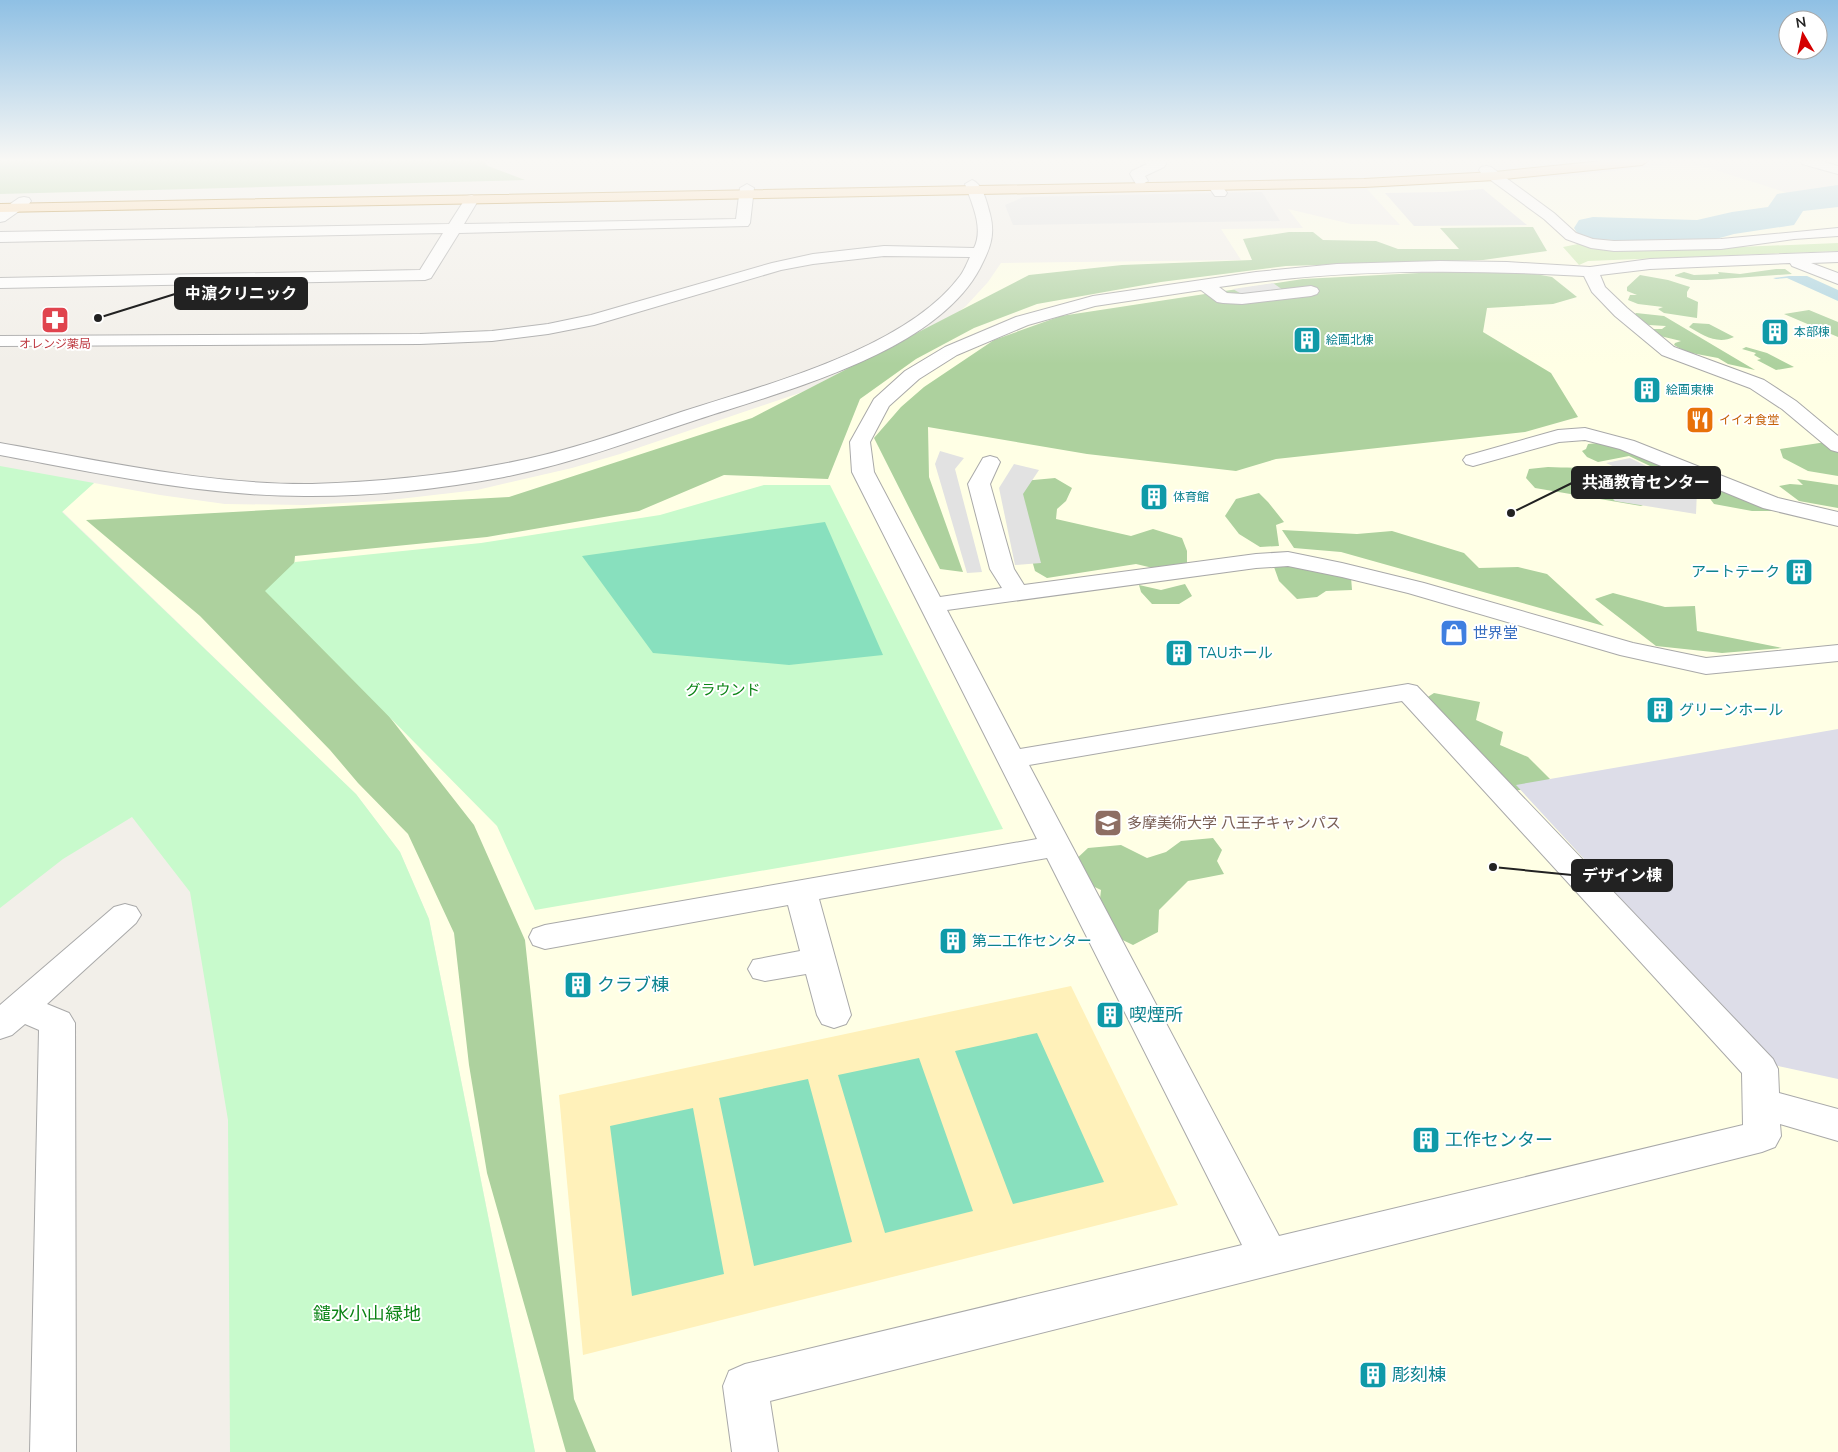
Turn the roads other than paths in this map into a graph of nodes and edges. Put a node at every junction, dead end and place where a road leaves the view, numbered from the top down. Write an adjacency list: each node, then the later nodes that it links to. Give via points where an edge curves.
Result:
1 (455, 228): 12 (street, via 425,275)
2 (417, 229): 6 (street)
3 (985, 229): 7 (street)
4 (1563, 229): 5 (street, via 1571,236 1604,245 1721,244)
5 (1838, 232)
6 (0, 237)
7 (981, 253): 15 (street, via 893,251 813,258 594,320 492,336); 17 (street, via 964,283 938,309 865,353 783,386 613,442 503,470 415,483 284,490 176,480)
8 (1838, 257): 9 (street)
9 (1788, 259): 10 (street, via 1650,264); 11 (street)
10 (1590, 272): 13 (street, via 1507,267 1388,267 1337,269); 16 (street, via 1598,289 1668,351 1757,384 1789,405)
11 (1838, 279)
12 (0, 283)
13 (1203, 284): 14 (street, via 1223,298 1242,299); 22 (street, via 1093,301 1022,321 951,351 912,375 882,403 860,442 863,472)
14 (1311, 290)
15 (0, 341)
16 (1838, 446)
17 (0, 449)
18 (1473, 460): 20 (street, via 1558,436 1585,434 1627,445 1771,503)
19 (990, 462): 21 (street, via 979,484 1002,569)
20 (1838, 519)
21 (1017, 593): 22 (street); 23 (street, via 1288,559 1416,588 1628,650 1706,666)
22 (933, 604): 24 (street)
23 (1838, 654)
24 (1011, 759): 25 (street); 33 (street, via 1408,692 1760,1069)
25 (1055, 846): 26 (street); 35 (street)
26 (801, 892): 28 (street); 29 (street)
27 (126, 915): 32 (street)
28 (545, 937)
29 (819, 960): 30 (street); 31 (street)
30 (765, 970)
31 (834, 1015)
32 (10, 1016): 36 (street, via 57,1023)
33 (1760, 1102): 34 (street); 35 (street, via 1762,1136)
34 (1838, 1125)
35 (1269, 1257): 37 (street, via 745,1386)
36 (53, 1452)
37 (755, 1452)

